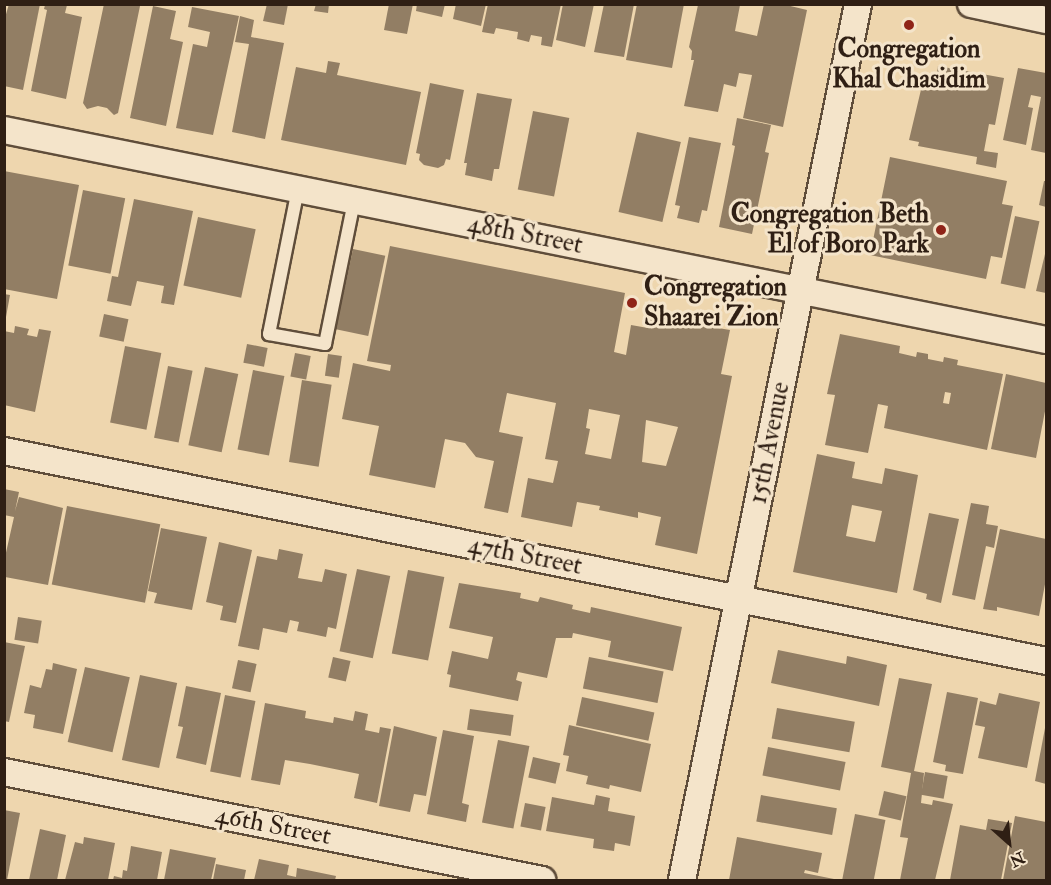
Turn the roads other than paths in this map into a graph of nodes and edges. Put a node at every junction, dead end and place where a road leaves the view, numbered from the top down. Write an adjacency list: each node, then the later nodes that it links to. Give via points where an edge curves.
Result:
1 (858, 4): 7 (street, 15th Avenue)
2 (971, 4): 3 (street)
3 (1047, 20)
4 (4, 130): 5 (street, 48th Street)
5 (298, 189): 6 (street, 48th Street); 6 (lane, via 269,334 325,344)
6 (354, 201): 7 (street, 48th Street)
7 (801, 290): 8 (street, 48th Street); 10 (street, 15th Avenue)
8 (1047, 340)
9 (4, 451): 10 (street, 47th Street)
10 (739, 599): 11 (street, 47th Street); 14 (street, 15th Avenue)
11 (1047, 661)
12 (4, 772): 13 (street, 46th Street)
13 (542, 880)
14 (681, 880)

